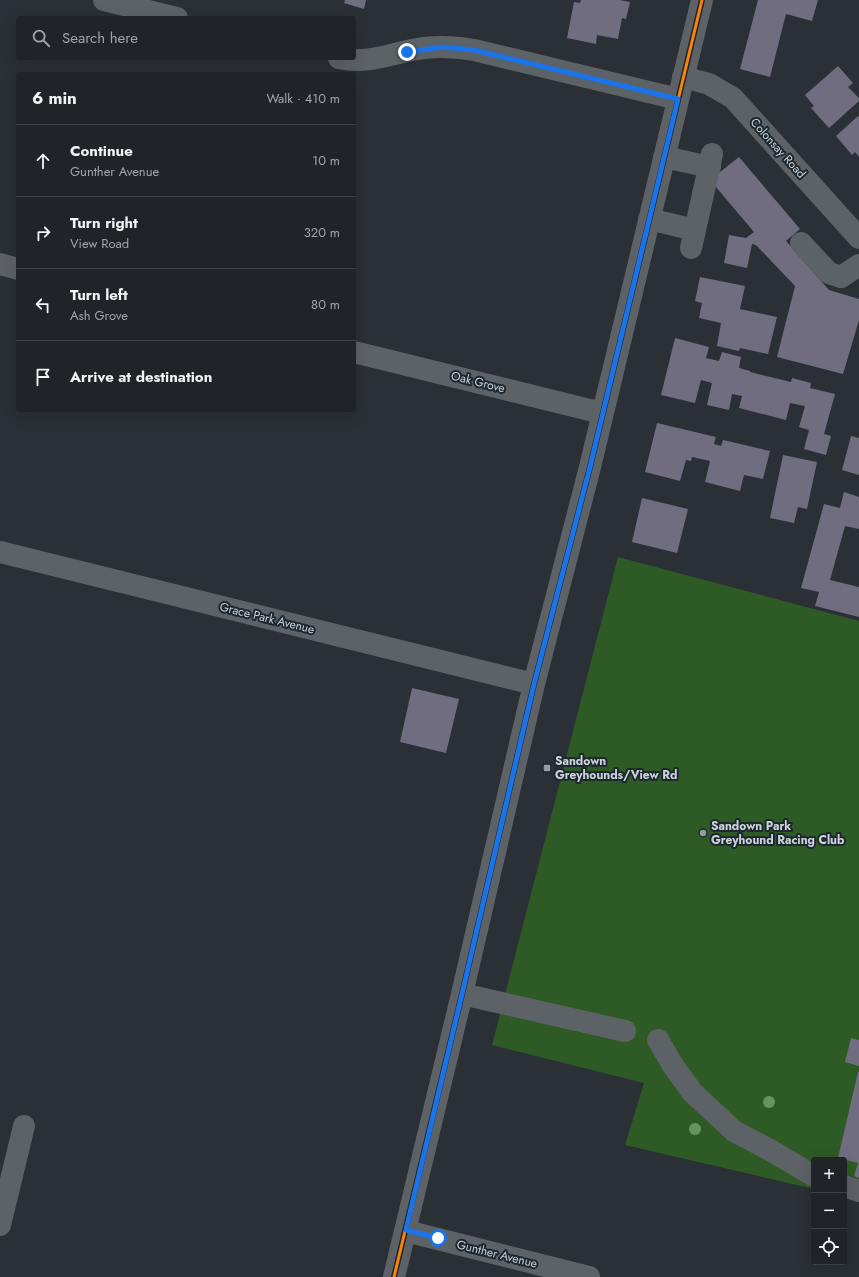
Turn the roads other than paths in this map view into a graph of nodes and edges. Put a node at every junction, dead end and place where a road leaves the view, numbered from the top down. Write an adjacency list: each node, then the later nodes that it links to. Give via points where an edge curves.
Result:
1 (104, 0): 3 (street)
2 (702, 0): 5 (street)
3 (169, 16)
4 (354, 60): 6 (street, via 379,59 424,48 458,48)
5 (683, 77): 6 (street); 9 (street, Colonsay Road, via 708,84 733,98)
6 (678, 99): 7 (street)
7 (664, 157): 8 (street); 8 (street, via 711,160 693,239)
8 (649, 219): 15 (street)
9 (859, 238)
10 (801, 243): 12 (street, via 828,273 841,277)
11 (0, 264): 13 (street)
12 (859, 265)
13 (16, 268)
14 (356, 352): 15 (street, Oak Grove)
15 (602, 413): 17 (street)
16 (0, 552): 17 (street, Grace Park Avenue)
17 (534, 684): 18 (street)
18 (462, 994): 19 (street); 26 (street)
19 (625, 1031)
20 (658, 1040): 22 (street, via 692,1092 734,1131)
21 (24, 1126): 25 (street)
22 (811, 1174)
23 (847, 1187): 24 (street)
24 (859, 1191)
25 (0, 1225)
26 (406, 1230): 27 (street); 28 (street, Gunther Avenue)
27 (394, 1277)
28 (589, 1277)

